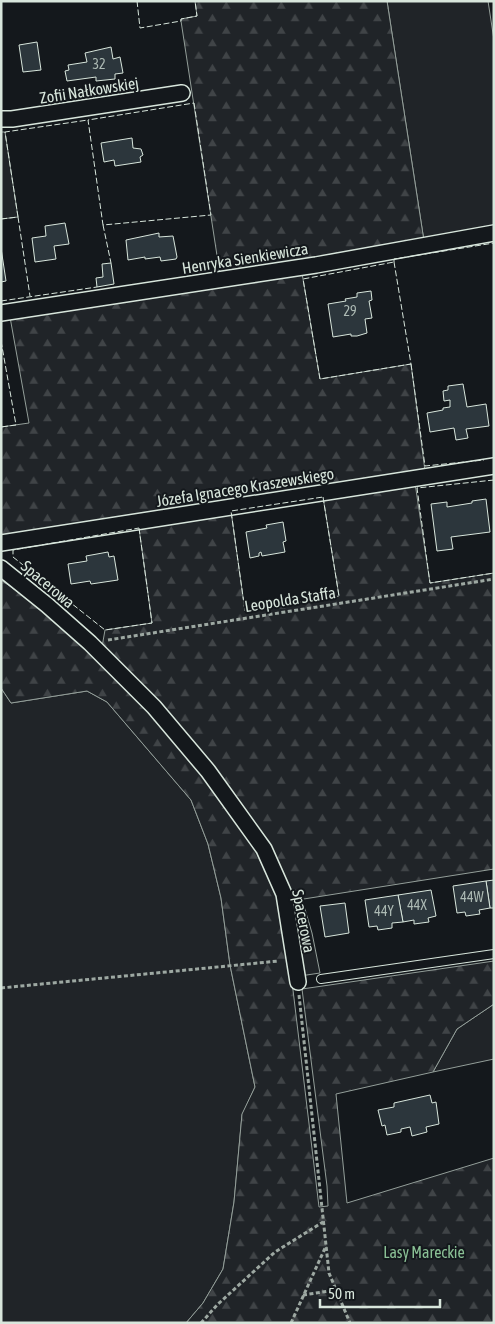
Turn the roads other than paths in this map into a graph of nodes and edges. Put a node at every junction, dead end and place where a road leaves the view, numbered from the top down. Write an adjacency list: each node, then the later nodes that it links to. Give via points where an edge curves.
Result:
1 (182, 93): 2 (street, Zofii Nałkowskiej)
2 (1, 119)
3 (494, 233): 4 (street, Henryka Sienkiewicza, via 316,265)
4 (1, 313)
5 (494, 466): 6 (street, Józefa Ignacego Kraszewskiego)
6 (1, 542)
7 (1, 568): 10 (street, Spacerowa, via 90,643 154,707 208,771 264,849 284,894)
8 (494, 954): 9 (lane)
9 (321, 979)
10 (298, 982)

